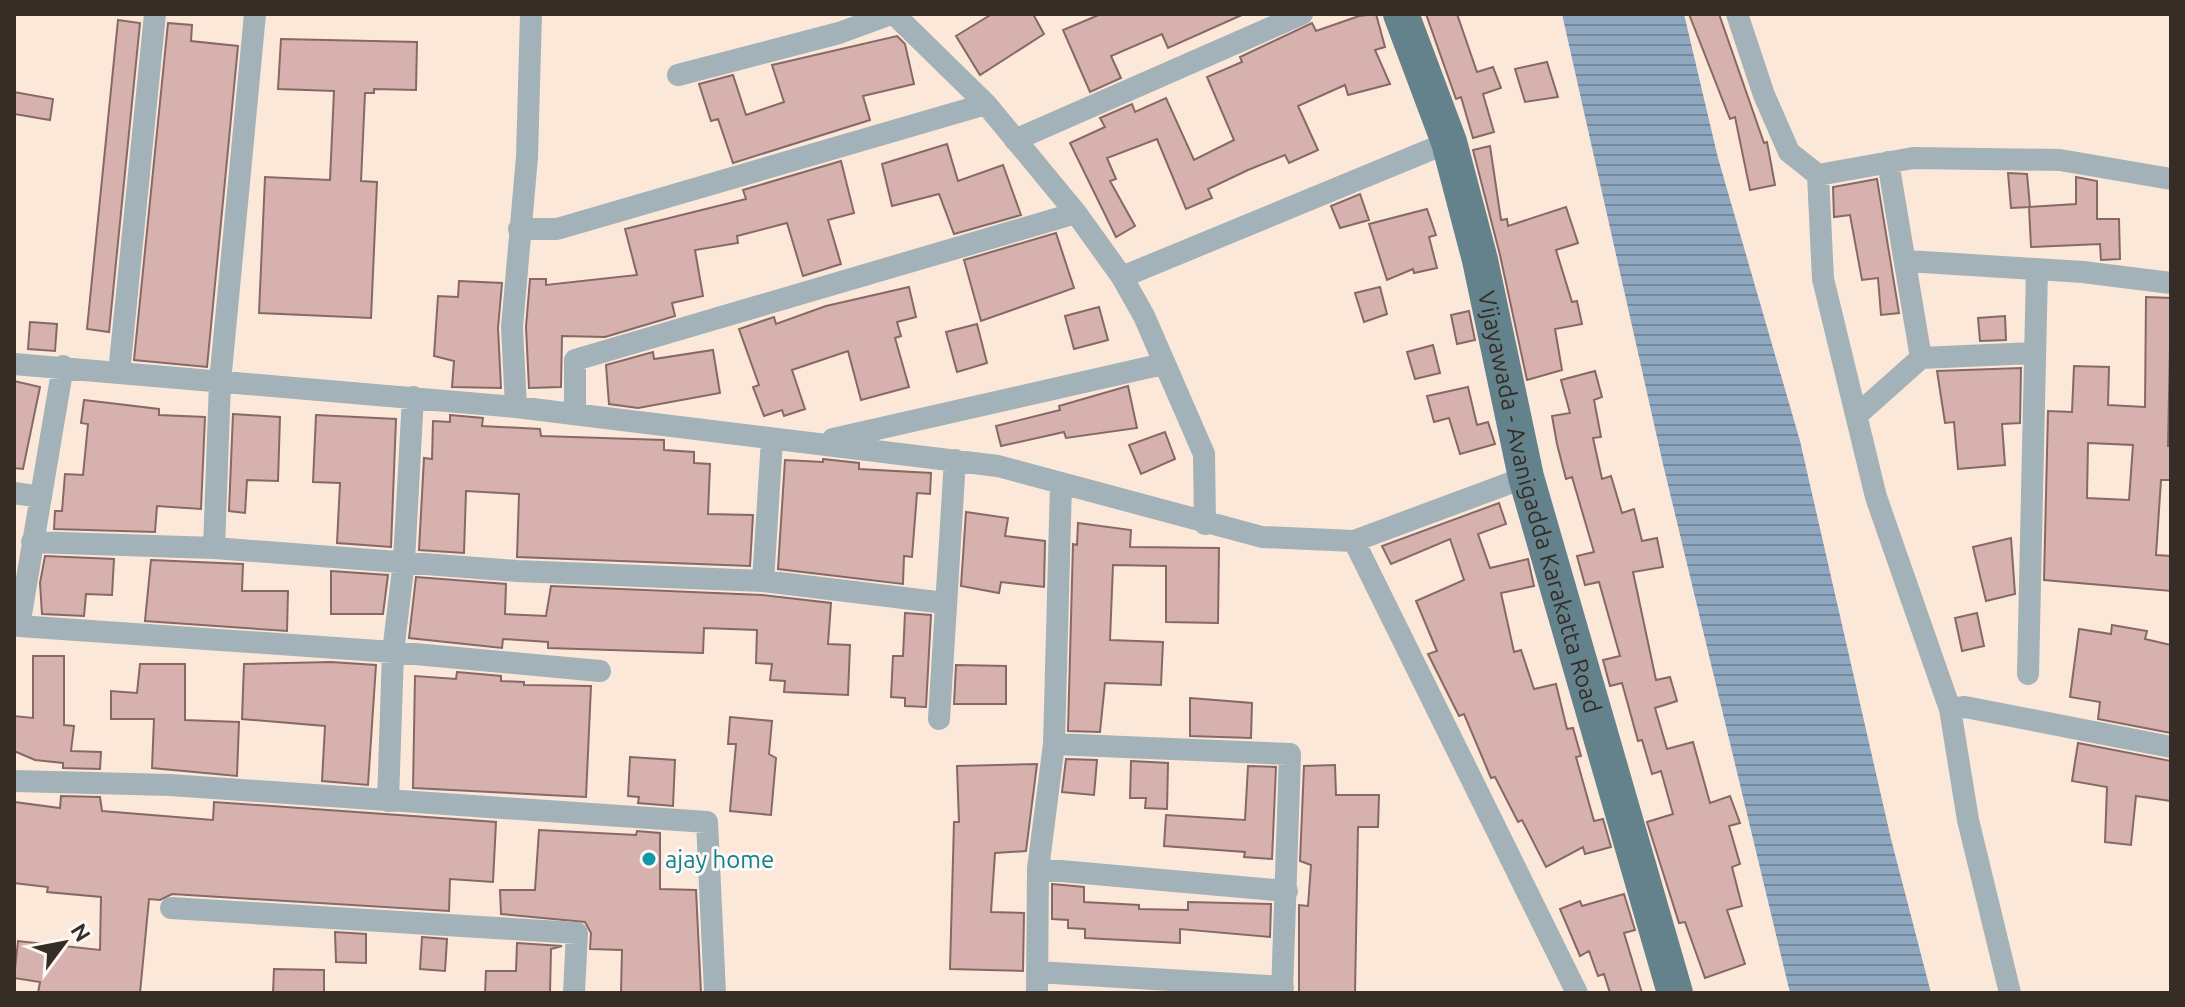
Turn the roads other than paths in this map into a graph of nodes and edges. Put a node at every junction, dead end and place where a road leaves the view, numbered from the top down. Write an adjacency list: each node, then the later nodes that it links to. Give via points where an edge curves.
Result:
1 (155, 14): 26 (street)
2 (255, 14): 27 (street)
3 (531, 14): 16 (street)
4 (892, 14): 8 (street); 9 (street)
5 (1302, 14): 10 (street)
6 (1401, 14): 11 (main road, Vijayawada - Avanigadda Karakatta Road)
7 (1737, 14): 13 (street, via 1789,152)
8 (678, 75)
9 (986, 104): 10 (street); 16 (street, via 557,229)
10 (1015, 140): 15 (street)
11 (1449, 142): 19 (street); 35 (main road, Vijayawada - Avanigadda Karakatta Road)
12 (1888, 162): 13 (street); 14 (street, via 2060,160); 17 (street)
13 (1818, 175): 31 (street, via 1823,279)
14 (2171, 179)
15 (1076, 213): 19 (street); 30 (street, via 575,360)
16 (519, 229): 29 (street, via 512,327)
17 (1907, 261): 18 (street); 22 (street)
18 (2037, 269): 20 (street); 21 (street)
19 (1122, 277): 24 (street)
20 (2171, 283)
21 (2033, 353): 22 (street); 50 (street)
22 (1921, 358): 31 (street)
23 (14, 364): 25 (street)
24 (1163, 364): 33 (street); 39 (street, via 1204,454)
25 (63, 366): 26 (street); 38 (street)
26 (119, 373): 27 (street)
27 (220, 382): 28 (street); 42 (street)
28 (413, 397): 29 (street); 43 (street)
29 (516, 407): 30 (street)
30 (575, 414): 32 (street)
31 (1857, 415): 51 (street, via 1876,497)
32 (772, 440): 33 (street); 44 (street)
33 (816, 443): 34 (street)
34 (955, 460): 36 (street); 46 (street)
35 (1526, 477): 40 (street); 65 (main road, Vijayawada - Avanigadda Karakatta Road)
36 (1061, 484): 39 (street); 53 (street)
37 (14, 493): 38 (street)
38 (41, 497): 41 (street)
39 (1205, 524): 40 (street, via 1262,537)
40 (1354, 541): 64 (street)
41 (32, 542): 42 (street); 45 (street)
42 (214, 548): 43 (street)
43 (404, 561): 44 (street); 48 (street)
44 (763, 581): 46 (street)
45 (18, 599): 47 (street)
46 (945, 603): 52 (street)
47 (16, 634): 48 (street)
48 (393, 652): 49 (street); 56 (street)
49 (600, 671)
50 (2028, 674)
51 (1950, 709): 54 (street, via 1965,707); 66 (street, via 1968,820)
52 (939, 719)
53 (1054, 744): 57 (street); 58 (street, via 1290,754)
54 (2171, 747)
55 (14, 781): 56 (street, via 170,785)
56 (388, 801): 63 (street, via 707,822)
57 (1038, 869): 58 (street); 60 (street)
58 (1287, 891): 61 (street)
59 (171, 908): 62 (street, via 577,933)
60 (1037, 983): 61 (street)
61 (1282, 990)
62 (574, 993)
63 (715, 993)
64 (1577, 993)
65 (1675, 993)
66 (2010, 993)

